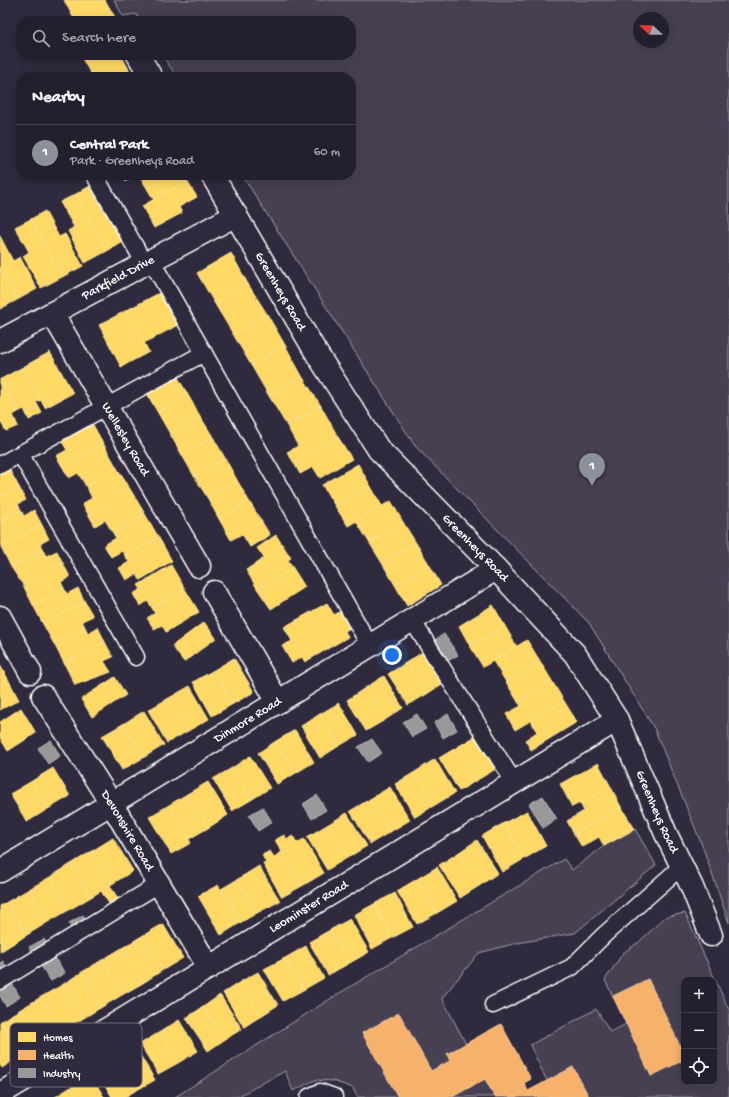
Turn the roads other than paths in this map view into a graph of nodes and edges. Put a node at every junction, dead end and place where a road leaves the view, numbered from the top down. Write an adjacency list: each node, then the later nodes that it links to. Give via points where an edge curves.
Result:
1 (141, 60): 2 (street)
2 (148, 72)
3 (97, 180): 6 (lane)
4 (215, 180): 5 (street, Greenheys Road)
5 (236, 215): 6 (street, Parkfield Drive); 14 (street, Greenheys Road, via 317,354 379,450)
6 (148, 262): 7 (street, Parkfield Drive); 9 (lane)
7 (52, 313): 8 (street, Parkfield Drive); 10 (street, Wellesley Road)
8 (0, 341)
9 (204, 353): 10 (lane); 18 (lane)
10 (107, 406): 11 (lane); 13 (street, Wellesley Road)
11 (20, 455): 12 (lane); 19 (lane)
12 (0, 465)
13 (199, 566)
14 (496, 569): 17 (street, Dinmore Road); 23 (street, Greenheys Road, via 575,654)
15 (214, 592): 22 (street)
16 (0, 617): 20 (street)
17 (412, 620): 18 (street, Dinmore Road); 24 (lane)
18 (370, 646): 22 (street, Dinmore Road)
19 (136, 657)
20 (30, 672)
21 (43, 696): 25 (street, Devonshire Road)
22 (278, 702): 25 (street, Dinmore Road)
23 (617, 720): 24 (street, Leominster Road); 26 (street, Greenheys Road)
24 (514, 782): 30 (street, Leominster Road)
25 (111, 803): 27 (street, Dinmore Road); 28 (street, Devonshire Road)
26 (682, 866): 29 (street, Greenheys Road); 32 (lane, via 572,966)
27 (0, 871)
28 (159, 884): 30 (street, Devonshire Road); 31 (lane)
29 (711, 935)
30 (209, 968): 33 (street, Leominster Road)
31 (0, 981)
32 (492, 1005)
33 (118, 1023)
34 (12, 1087): 35 (street, Leominster Road)
35 (0, 1094)
36 (309, 1097): 37 (lane, via 320,1092)
37 (334, 1097)

